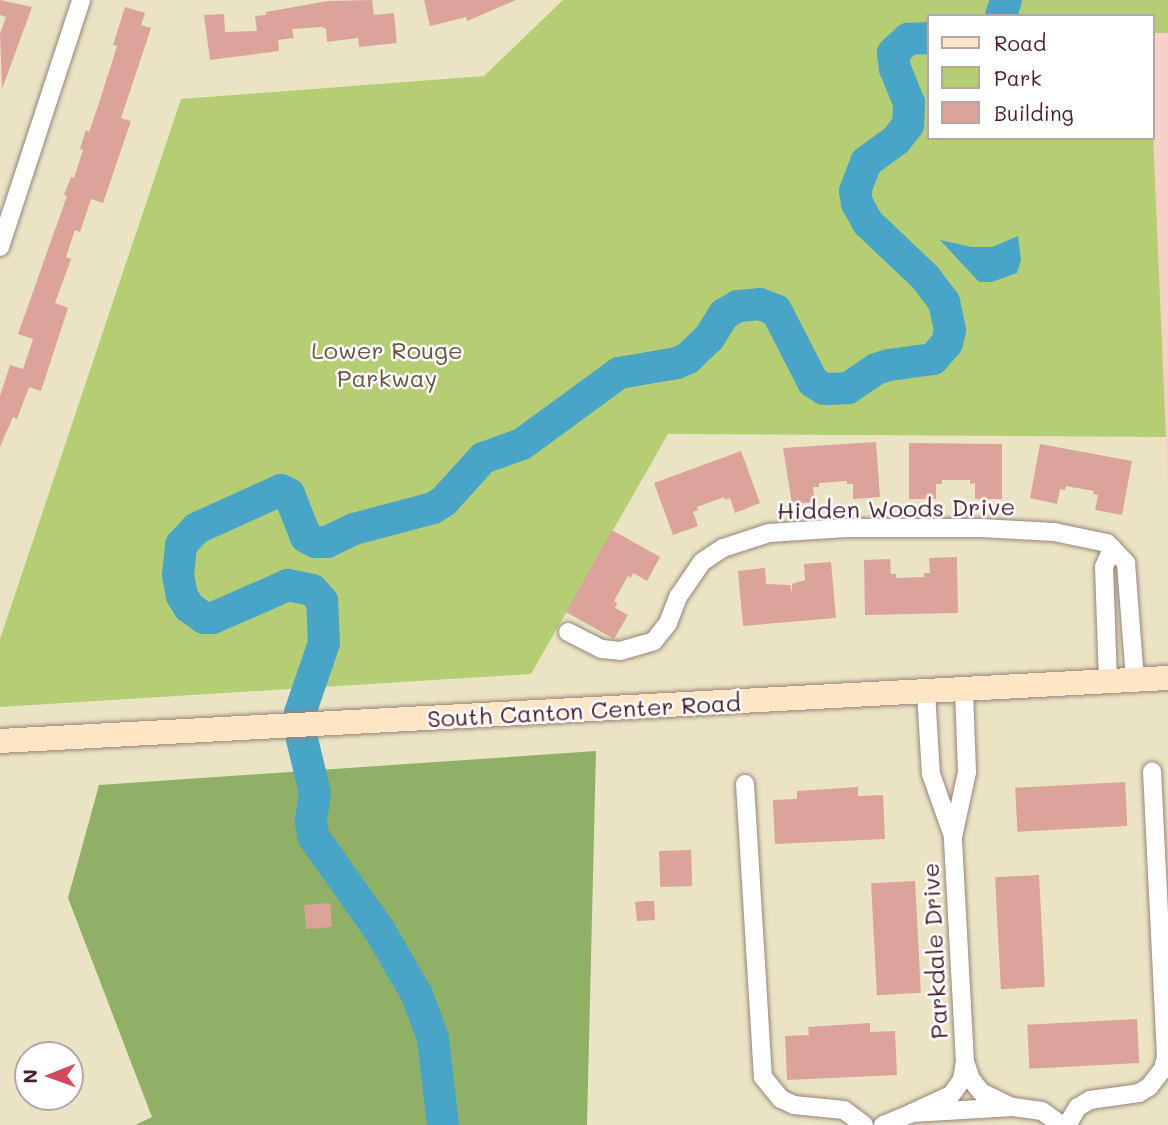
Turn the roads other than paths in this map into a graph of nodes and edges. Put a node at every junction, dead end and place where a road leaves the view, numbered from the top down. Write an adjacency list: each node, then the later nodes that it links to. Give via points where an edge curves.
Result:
1 (82, 0): 2 (street)
2 (0, 247)
3 (1112, 548): 4 (street, Hidden Woods Drive, via 1054,532 981,528 769,533 745,538 702,562 654,641 620,651 602,649); 6 (street, via 1126,563); 7 (street, via 1104,567)
4 (568, 632)
5 (1168, 678): 6 (main road, South Canton Center Road)
6 (1135, 679): 7 (main road, South Canton Center Road)
7 (1108, 681): 8 (main road, South Canton Center Road)
8 (964, 692): 9 (main road, South Canton Center Road); 13 (street, Parkdale Drive, via 967,772)
9 (926, 693): 10 (main road, South Canton Center Road); 13 (street, Parkdale Drive, via 931,774)
10 (0, 741)
11 (1153, 771): 20 (street, via 1166,1057 1149,1087 1139,1093 1090,1100 1078,1107)
12 (745, 783): 17 (street, via 764,1077 781,1099 794,1105 844,1110)
13 (953, 837): 14 (street, Parkdale Drive)
14 (965, 1062): 15 (street, via 981,1092); 16 (street, via 962,1080 951,1095)
15 (1013, 1107): 16 (street); 19 (street, via 1042,1111)
16 (912, 1113): 18 (street)
17 (864, 1125)
18 (883, 1125)
19 (1061, 1125)
20 (1067, 1125)

